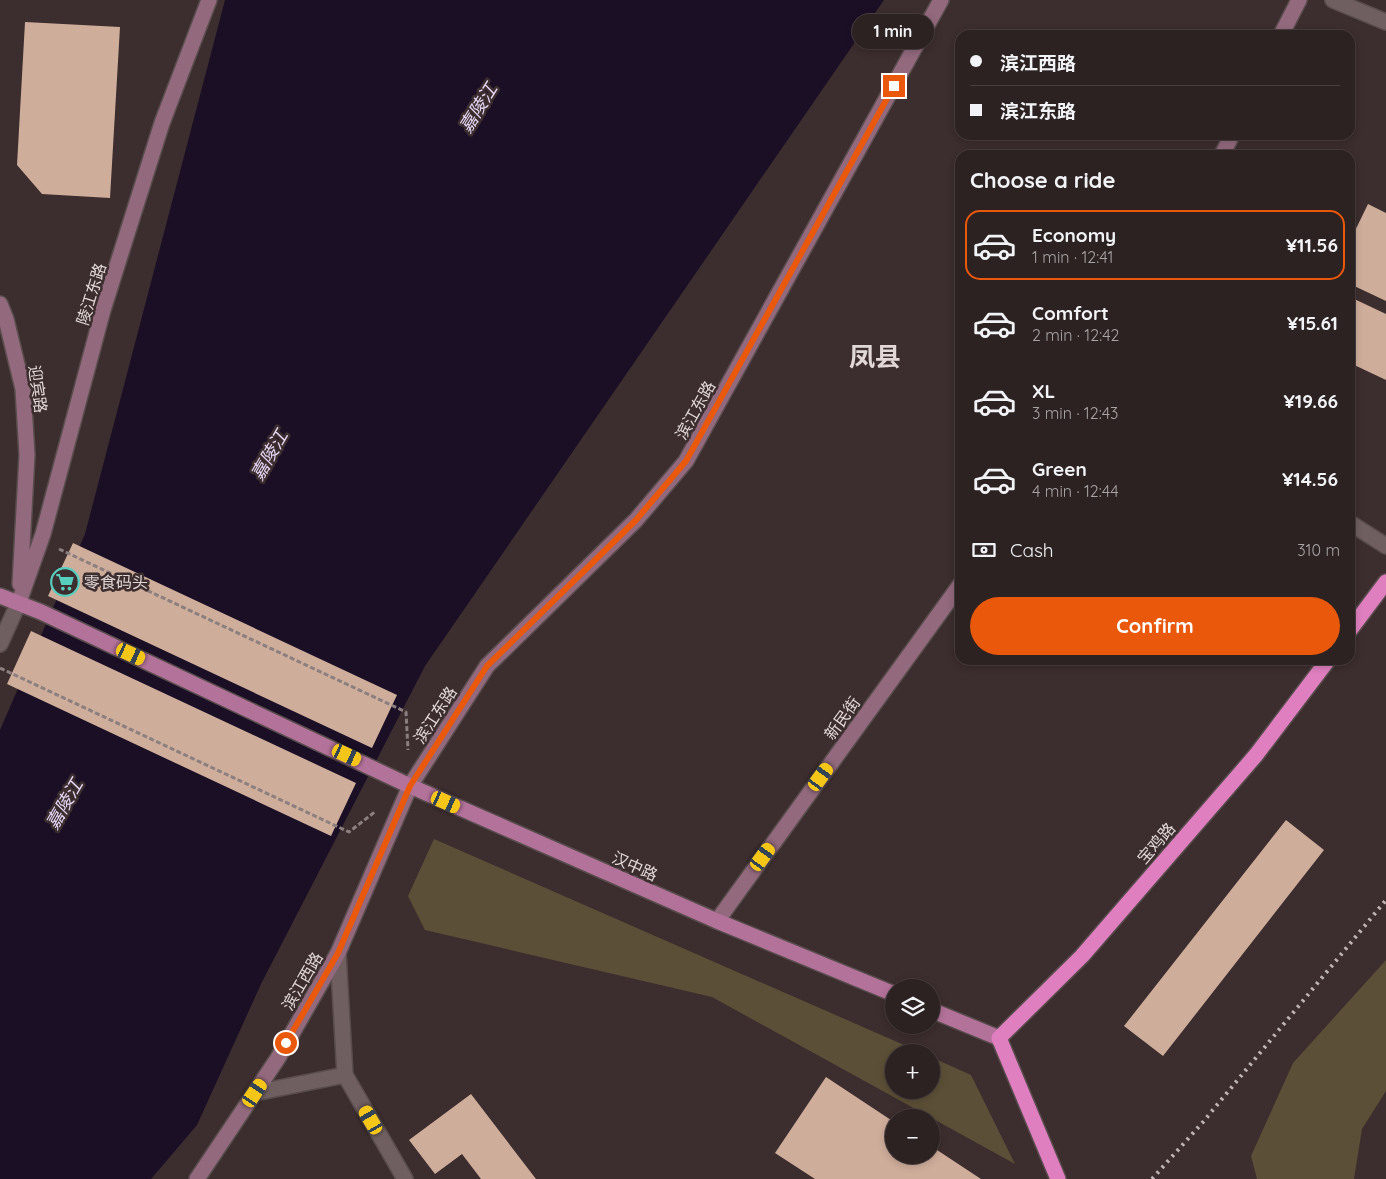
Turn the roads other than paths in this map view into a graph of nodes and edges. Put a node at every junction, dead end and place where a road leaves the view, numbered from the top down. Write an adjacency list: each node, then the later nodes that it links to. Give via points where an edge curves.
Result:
1 (209, 0): 13 (street, 陵江东路, via 162,124 112,282 44,534)
2 (941, 0): 17 (street, 滨江东路, via 686,461 636,520 487,666)
3 (1299, 0): 6 (street)
4 (1333, 0): 5 (street)
5 (1386, 22)
6 (1284, 30)
7 (0, 304): 13 (street, 迎宾路, via 23,389 27,456)
8 (1355, 526): 9 (street)
9 (1386, 546)
10 (1386, 582): 14 (highway)
11 (955, 593): 18 (street, 新民街)
12 (0, 596): 13 (main road, 汉中路)
13 (19, 602): 15 (street); 17 (main road, 汉中路)
14 (1355, 623)
15 (0, 644)
16 (1324, 665): 22 (highway, 宝鸡路, via 1244,770 1082,956)
17 (410, 786): 18 (main road, 汉中路); 19 (street, 滨江西路)
18 (717, 920): 20 (main road, 汉中路)
19 (338, 953): 23 (street); 24 (street, 滨江西路)
20 (885, 990)
21 (940, 1014): 22 (main road)
22 (999, 1038): 27 (highway)
23 (345, 1075): 24 (street); 26 (street)
24 (255, 1093): 25 (street, 滨江西路)
25 (197, 1179)
26 (405, 1179)
27 (1058, 1179)

